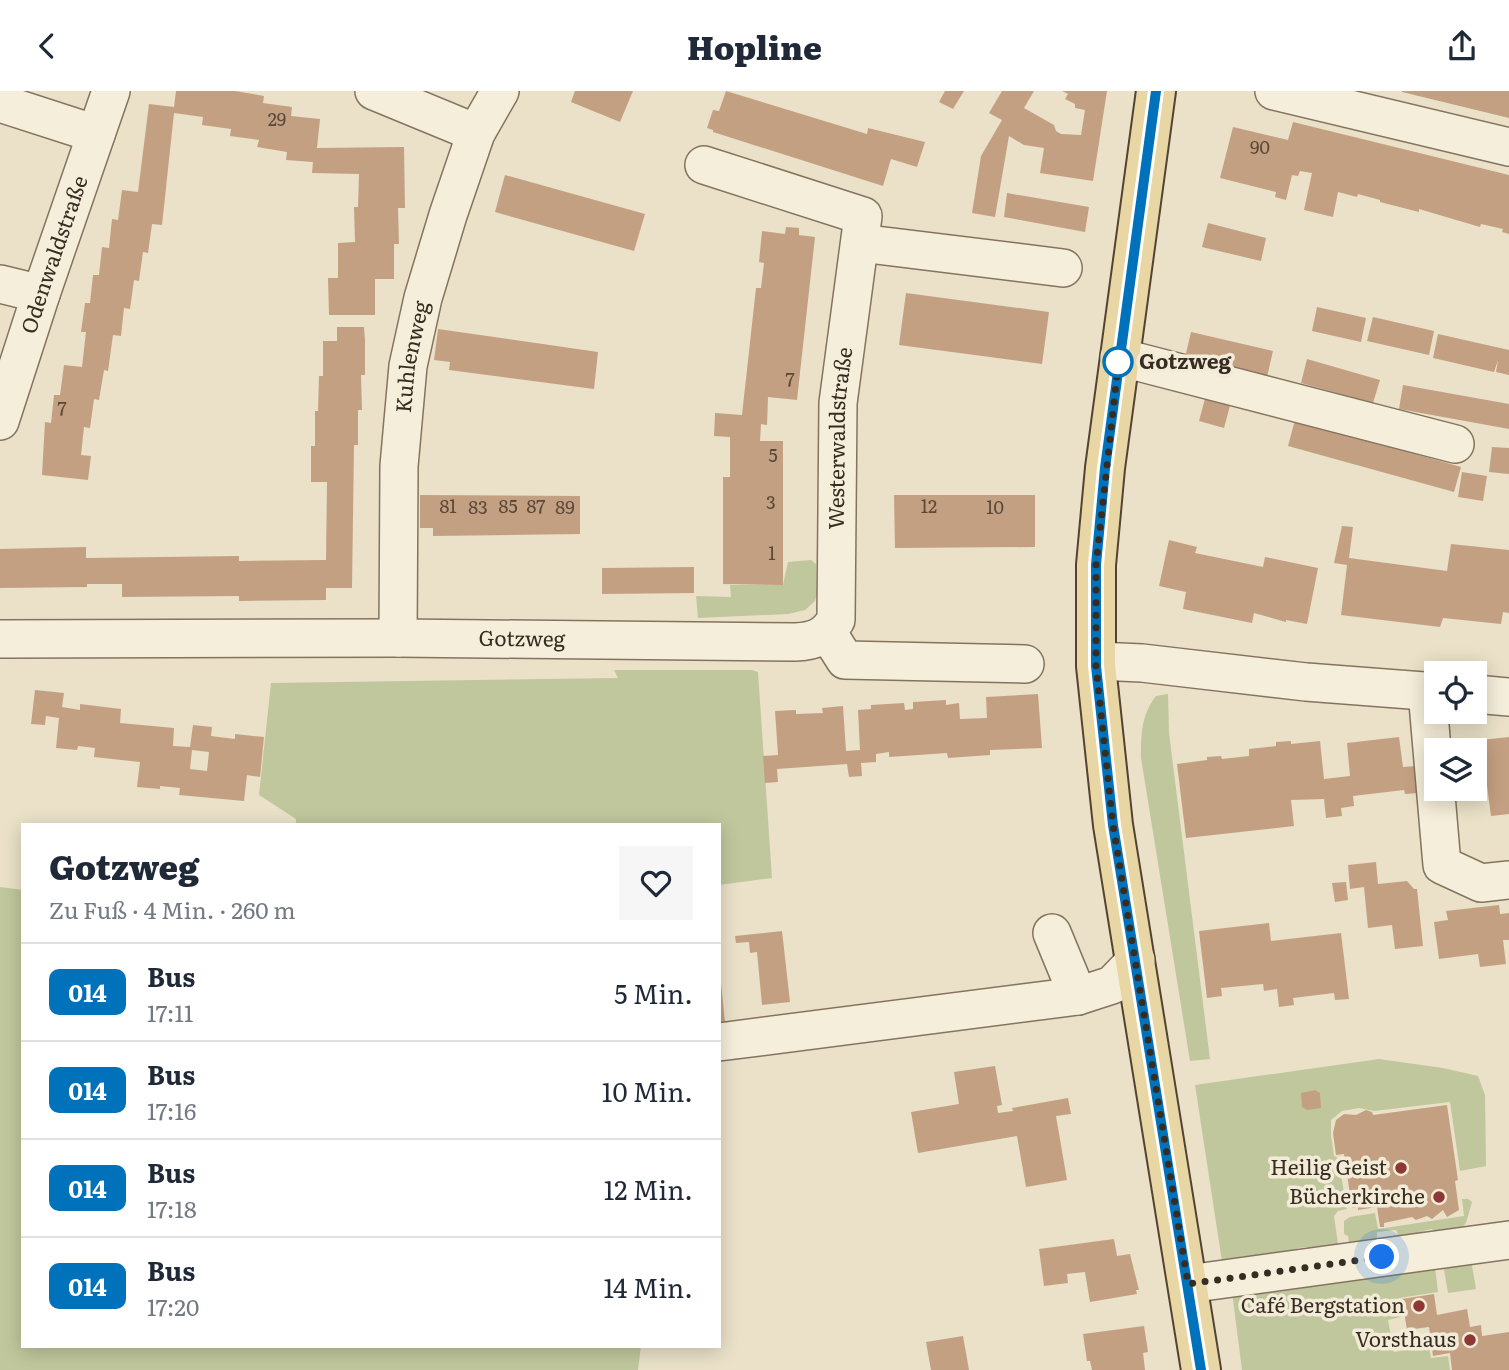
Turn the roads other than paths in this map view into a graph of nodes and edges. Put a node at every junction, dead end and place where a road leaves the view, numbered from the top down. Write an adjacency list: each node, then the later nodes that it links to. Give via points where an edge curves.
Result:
1 (111, 91): 8 (street, Odenwaldstraße)
2 (374, 91): 7 (street)
3 (500, 91): 7 (street, Kuhlenweg)
4 (1156, 91): 15 (main road)
5 (1274, 91): 9 (street)
6 (0, 103): 8 (street)
7 (476, 132): 19 (street, Kuhlenweg, via 423,298 408,366 398,466)
8 (96, 134): 14 (street, Odenwaldstraße)
9 (1509, 147)
10 (704, 165): 11 (street)
11 (862, 229): 12 (street); 18 (street, Westerwaldstraße, via 838,403 836,620)
12 (1063, 268)
13 (0, 284): 14 (street)
14 (41, 294): 16 (street, Odenwaldstraße)
15 (1119, 357): 17 (street); 21 (main road, via 1096,565)
16 (0, 421)
17 (1455, 444)
18 (828, 633): 19 (street, Gotzweg, via 813,641 796,642); 22 (street, via 845,660)
19 (398, 638): 20 (street, Gotzweg)
20 (0, 639)
21 (1097, 661): 23 (street); 29 (main road, via 1113,825)
22 (1025, 664)
23 (1424, 691)
24 (1487, 695): 25 (street)
25 (1509, 697)
26 (1434, 724): 27 (street, via 1442,865 1481,883)
27 (1509, 880)
28 (1052, 933): 30 (street)
29 (1136, 960): 30 (street, via 1112,985); 33 (main road)
30 (1078, 996): 31 (street)
31 (721, 1042)
32 (1509, 1240): 33 (street)
33 (1188, 1284): 34 (main road)
34 (1201, 1370)

